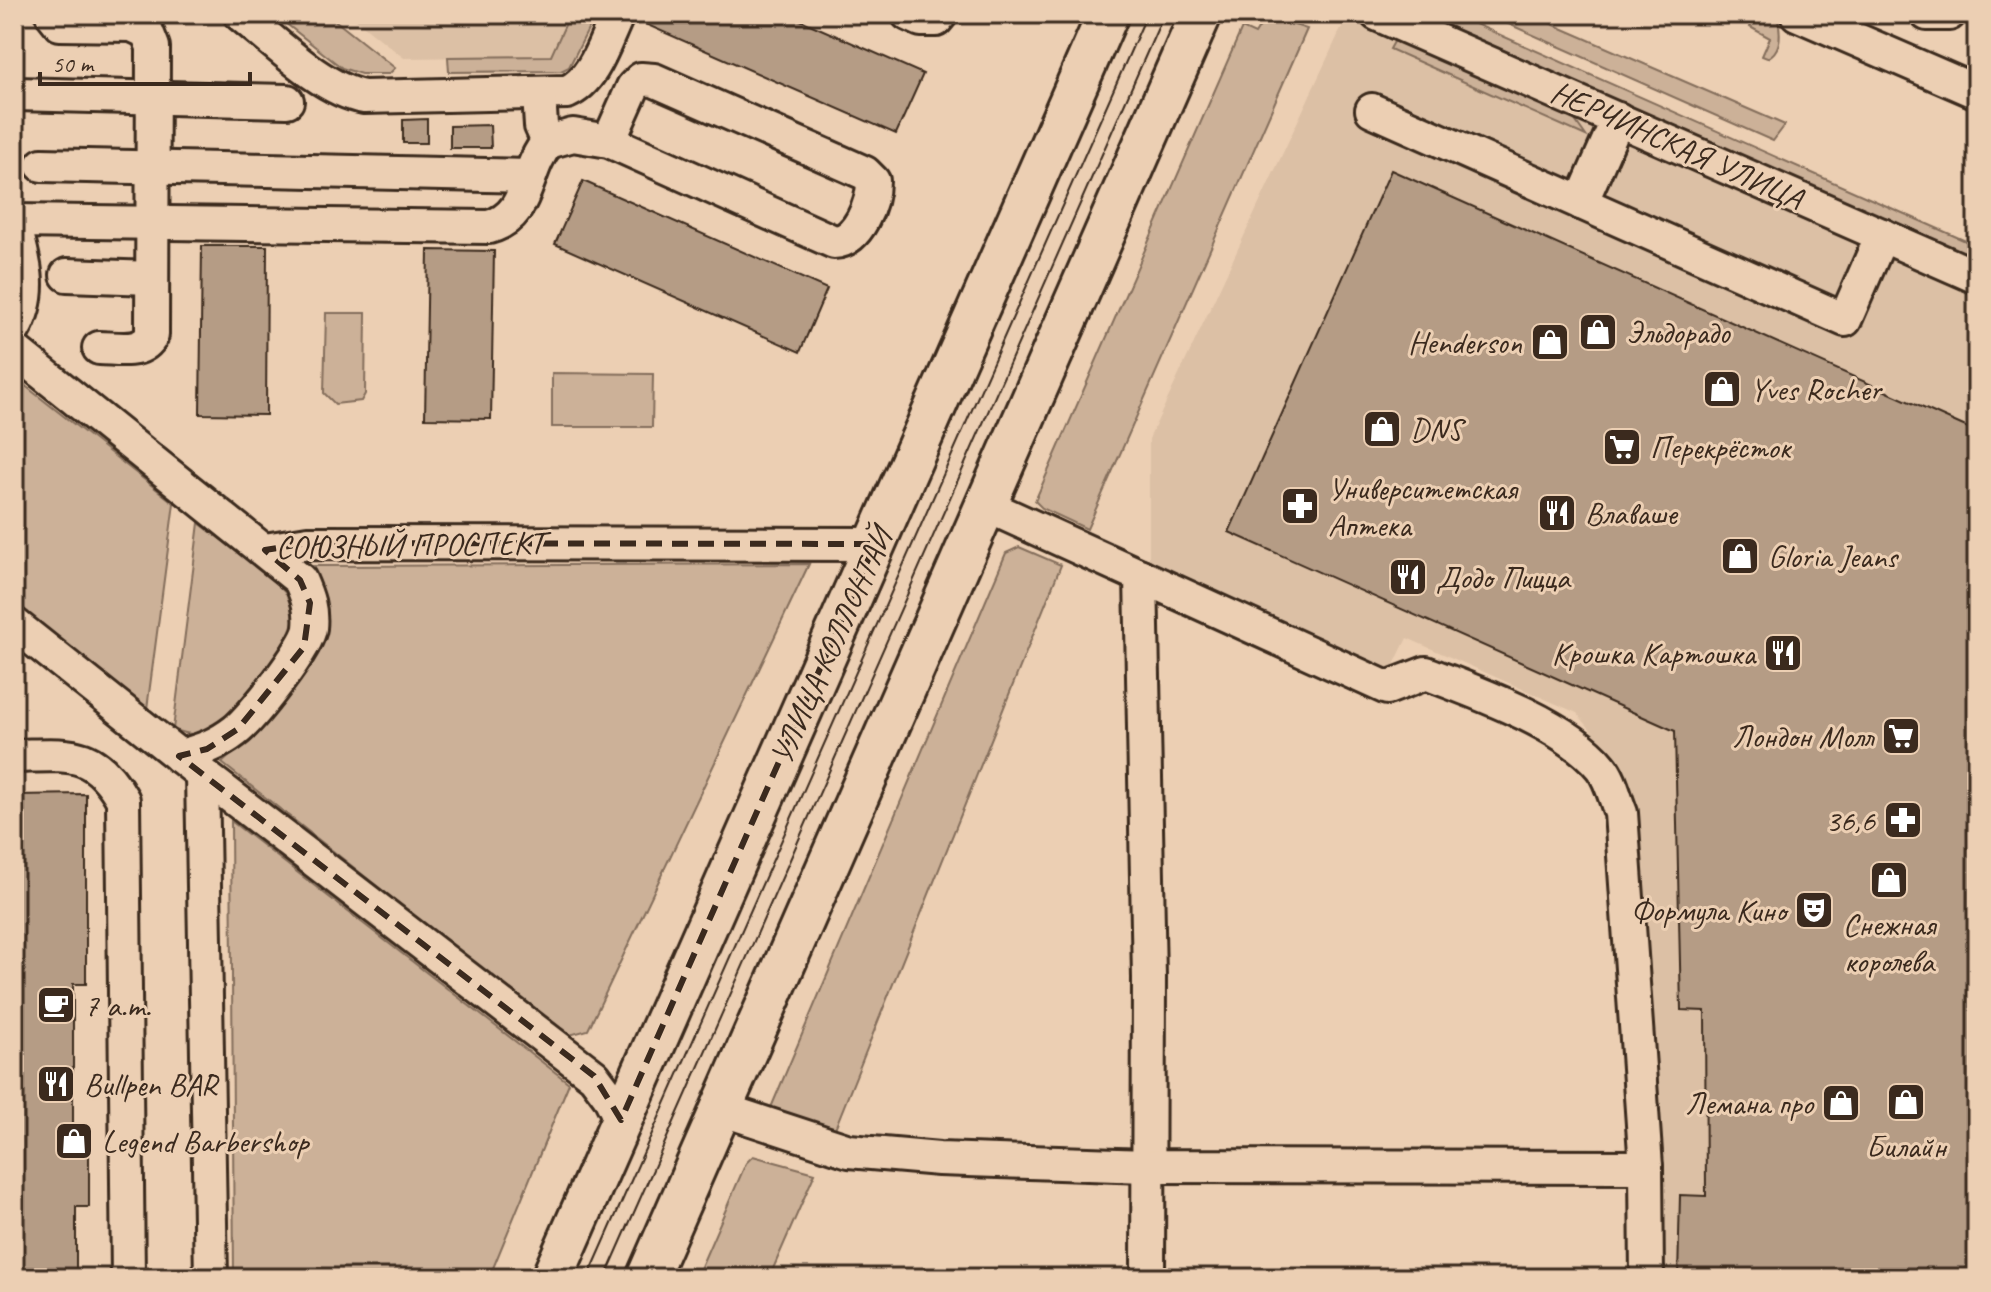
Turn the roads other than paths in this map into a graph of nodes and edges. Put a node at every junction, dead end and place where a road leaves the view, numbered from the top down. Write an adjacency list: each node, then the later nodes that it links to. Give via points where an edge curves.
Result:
1 (52, 14): 15 (street, via 60,24 132,25 147,32 153,47)
2 (240, 14): 14 (street, via 346,94)
3 (618, 14): 14 (street, via 581,86)
4 (908, 14): 5 (street, via 936,20)
5 (941, 14)
6 (1108, 14): 35 (main road, УЛИЦА КОЛЛОНТАЙ)
7 (1201, 14): 34 (main road)
8 (1377, 14): 18 (street, НЕРЧИНСКАЯ УЛИЦА)
9 (1797, 14): 12 (street)
10 (1927, 14): 11 (street)
11 (1949, 14)
12 (1977, 92)
13 (16, 94): 15 (street)
14 (539, 94): 20 (street)
15 (153, 96): 16 (street); 22 (street)
16 (287, 101)
17 (1372, 110): 24 (street)
18 (1618, 119): 24 (street); 27 (street, НЕРЧИНСКАЯ УЛИЦА)
19 (609, 141): 19 (street, via 633,87 641,79 654,80 865,173 873,181 873,192 854,235 834,242); 20 (street, via 573,135)
20 (548, 142): 23 (street)
21 (42, 165): 22 (street)
22 (153, 168): 23 (street); 26 (street)
23 (528, 176): 26 (street, via 513,215 489,227)
24 (1581, 203): 27 (street, via 1845,320)
25 (14, 222): 26 (street); 31 (street, via 28,276 25,310)
26 (152, 222): 30 (street)
27 (1882, 235): 29 (street, НЕРЧИНСКАЯ УЛИЦА)
28 (67, 275): 30 (street)
29 (1977, 277)
30 (152, 278): 32 (street, via 152,335 147,344 138,349)
31 (14, 329)
32 (99, 348)
33 (14, 350): 36 (street, СОЮЗНЫЙ ПРОСПЕКТ)
34 (987, 506): 37 (street); 41 (main road)
35 (875, 544): 36 (street, СОЮЗНЫЙ ПРОСПЕКТ, via 308,543); 42 (main road, УЛИЦА КОЛЛОНТАЙ)
36 (265, 550): 40 (street, via 300,580 310,603 310,630 304,647 238,729)
37 (1141, 576): 43 (street); 44 (street, via 1387,688 1426,673 1500,701 1574,744 1604,769 1621,813)
38 (14, 624): 40 (street)
39 (14, 756): 45 (street, via 69,755 94,762 123,800)
40 (190, 765): 42 (street, via 594,1076); 46 (street)
41 (724, 1110): 43 (street, via 859,1152); 48 (main road)
42 (621, 1120): 47 (main road, УЛИЦА КОЛЛОНТАЙ)
43 (1147, 1166): 44 (street); 49 (street)
44 (1646, 1167): 50 (street)
45 (128, 1278)
46 (211, 1278)
47 (552, 1278)
48 (647, 1278)
49 (1148, 1278)
50 (1647, 1278)

